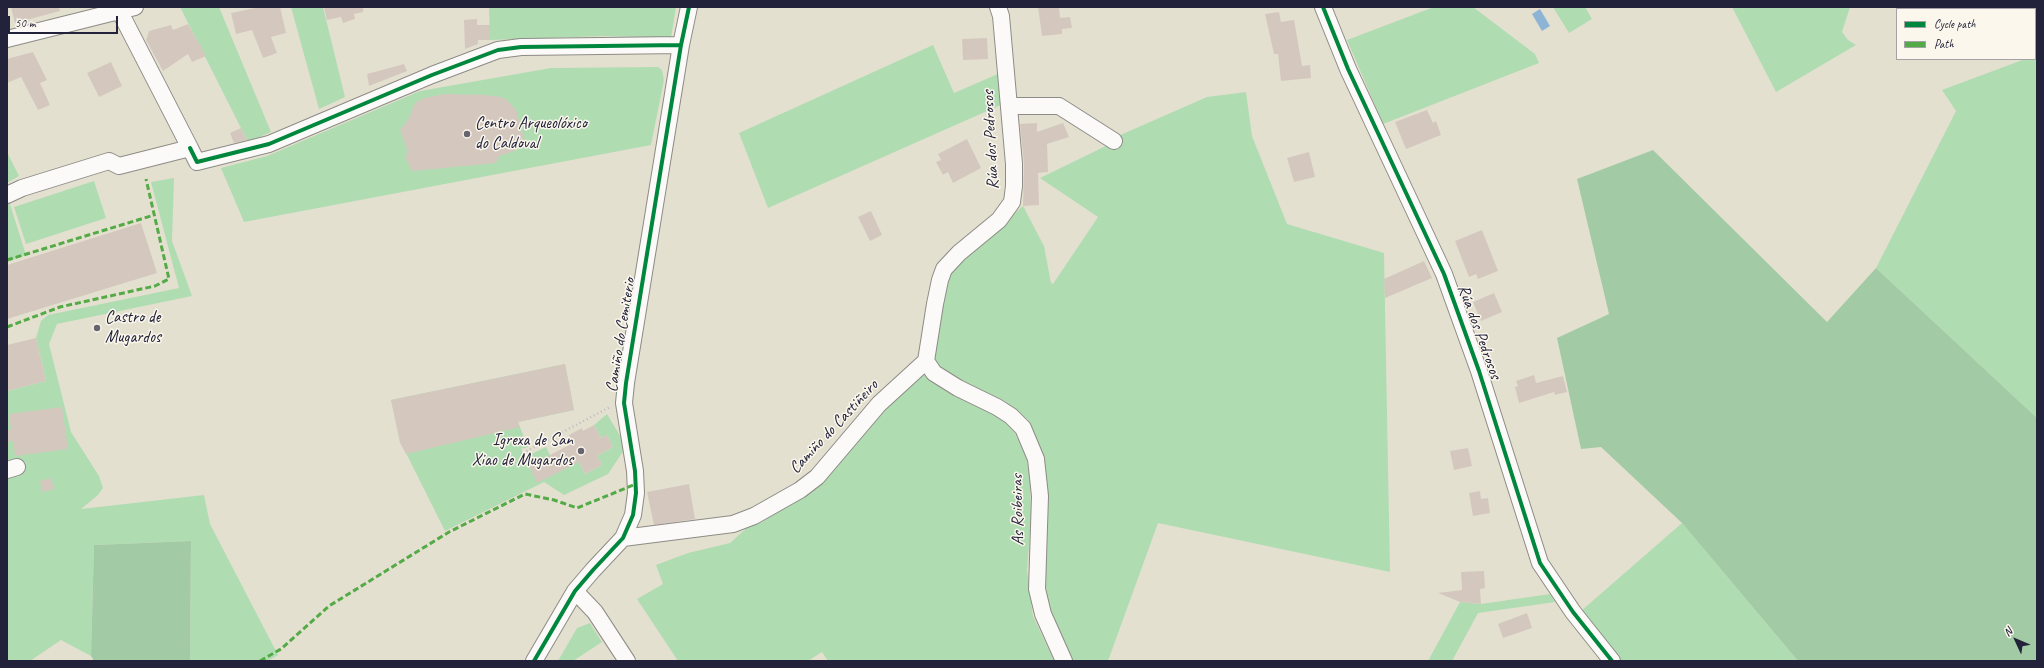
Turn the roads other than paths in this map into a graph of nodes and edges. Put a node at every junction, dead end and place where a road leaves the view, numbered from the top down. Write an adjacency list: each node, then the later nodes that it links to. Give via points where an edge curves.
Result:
1 (689, 7): 6 (street, Camiño do Cemiterio)
2 (998, 7): 7 (street, Rúa dos Pedrosos)
3 (1323, 7): 17 (street, Rúa dos Pedrosos, via 1348,69 1444,274 1479,371 1540,563 1569,607)
4 (120, 10): 5 (street); 9 (street)
5 (7, 39)
6 (680, 45): 9 (street, via 521,47 498,50 269,144 197,162); 12 (street, Camiño do Cemiterio, via 626,383 624,403 636,493 633,515)
7 (1009, 106): 8 (street, via 1058,106); 11 (street, Rúa dos Pedrosos, via 1014,186 1012,202 999,220 944,269 936,298)
8 (1114, 142)
9 (190, 148): 10 (street, via 119,166 109,161)
10 (7, 195)
11 (926, 361): 12 (street, Camiño do Castiñeiro, via 878,404 817,477 804,488 754,516 733,524); 16 (street, As Roibeiras, via 934,373 1012,416 1023,428 1036,459 1040,496 1037,589 1043,614)
12 (623, 538): 13 (street, Camiño do Cemiterio)
13 (575, 591): 14 (street, Camiño do Cemiterio); 15 (street, via 595,612)
14 (534, 661)
15 (627, 661)
16 (1064, 661)
17 (1612, 661)

